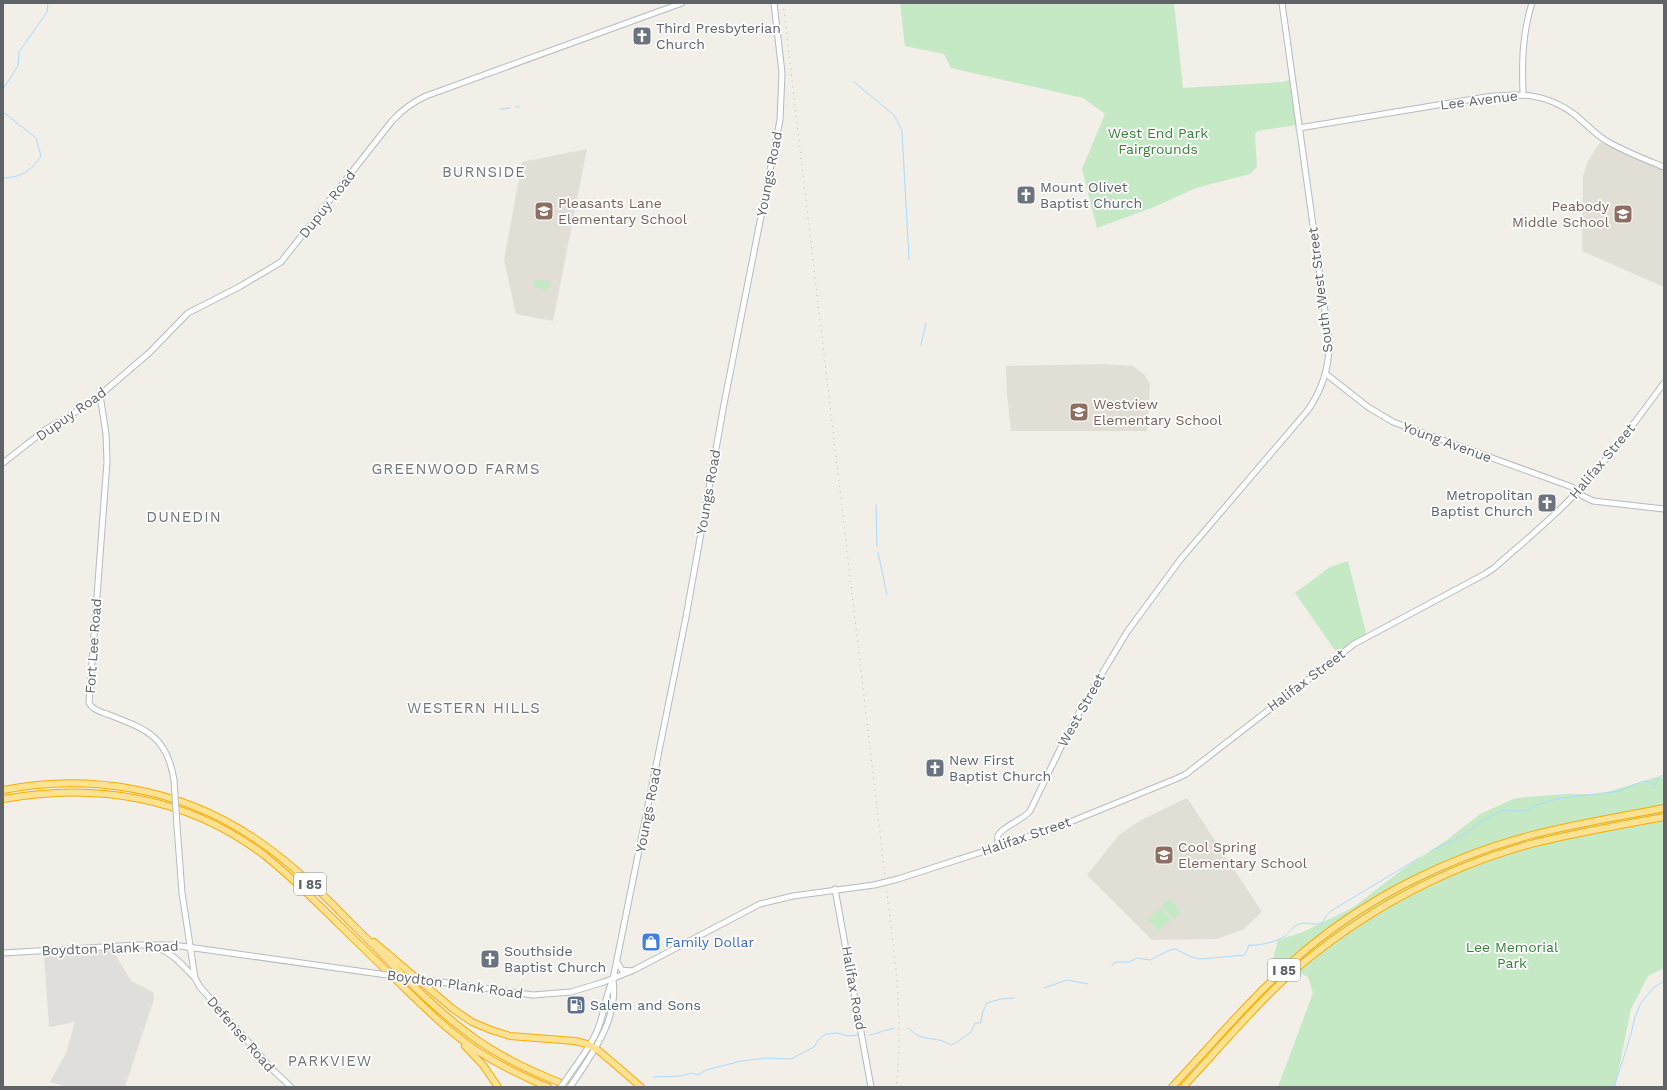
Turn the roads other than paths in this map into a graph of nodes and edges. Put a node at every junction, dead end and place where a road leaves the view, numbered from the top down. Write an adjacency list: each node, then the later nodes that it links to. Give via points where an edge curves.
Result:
1 (682, 3): 10 (street, Dupuy Road, via 414,102 388,126 282,262 188,313 149,353)
2 (774, 3): 26 (street, Youngs Road, via 782,74 780,120 724,404 686,619)
3 (1282, 3): 6 (street, South West Street)
4 (1532, 3): 5 (street, via 1522,49)
5 (1523, 94): 6 (street, Lee Avenue, via 1486,97); 7 (street, Lee Avenue, via 1556,103 1574,114 1605,140)
6 (1299, 128): 8 (street, South West Street, via 1329,340)
7 (1664, 167)
8 (1326, 374): 12 (street, Young Avenue, via 1368,408 1393,422); 14 (street, South West Street, via 1320,391 1308,410)
9 (1664, 383): 12 (street, Halifax Street, via 1623,439)
10 (100, 395): 11 (street, Dupuy Road, via 45,430); 24 (street, Fort Lee Road, bridge, via 107,462 89,703 95,709 140,728 156,738 168,756 174,780 182,893)
11 (3, 463)
12 (1578, 492): 13 (street, Young Avenue, via 1599,502); 19 (street, Halifax Street, via 1494,568 1354,644 1186,774 1045,831)
13 (1664, 509)
14 (1156, 591): 19 (street, West Street, via 1127,632 1092,690 1030,811 1024,818 999,833)
15 (3, 790): 22 (highway, I 85, via 52,783 110,785 154,794 196,807 226,821 268,848)
16 (3, 799): 30 (highway, I 85, via 65,792 118,795 166,806 225,830 264,855 294,880)
17 (1664, 808): 40 (highway, I 85, via 1528,836 1480,851 1417,878 1356,913 1296,958 1255,997)
18 (1664, 817): 41 (highway, I 85, via 1530,845 1482,860 1417,887 1368,916 1314,954 1264,1000)
19 (999, 846): 20 (street, Halifax Street, bridge)
20 (887, 882): 21 (street, Boydton Plank Road, bridge)
21 (836, 890): 27 (street, Boydton Plank Road, via 760,904); 39 (street, Halifax Road)
22 (352, 923): 31 (highway, via 453,1009 472,1022 510,1036 575,1041); 37 (highway, I 85, via 467,1033 512,1061)
23 (150, 944): 24 (street, Boydton Plank Road); 25 (street, Boydton Plank Road); 28 (street, Defense Road, via 170,953)
24 (190, 947): 28 (street, Defense Road); 29 (street, Boydton Plank Road, bridge, via 540,995 571,992)
25 (3, 953)
26 (617, 961): 27 (street, via 622,970); 29 (street, Youngs Road)
27 (634, 970): 29 (street, Boydton Plank Road)
28 (194, 978): 33 (street, Defense Road, via 272,1069)
29 (613, 979): 31 (street, via 600,1024); 32 (street, via 615,991 610,1016)
30 (452, 1032): 34 (highway, via 476,1057); 35 (highway, I 85, via 495,1062)
31 (589, 1045): 32 (highway); 36 (street, bridge)
32 (596, 1049): 37 (street, bridge); 38 (highway)
33 (291, 1087)
34 (498, 1087)
35 (548, 1087)
36 (561, 1087)
37 (571, 1087)
38 (640, 1087)
39 (871, 1087)
40 (1172, 1087)
41 (1183, 1087)

